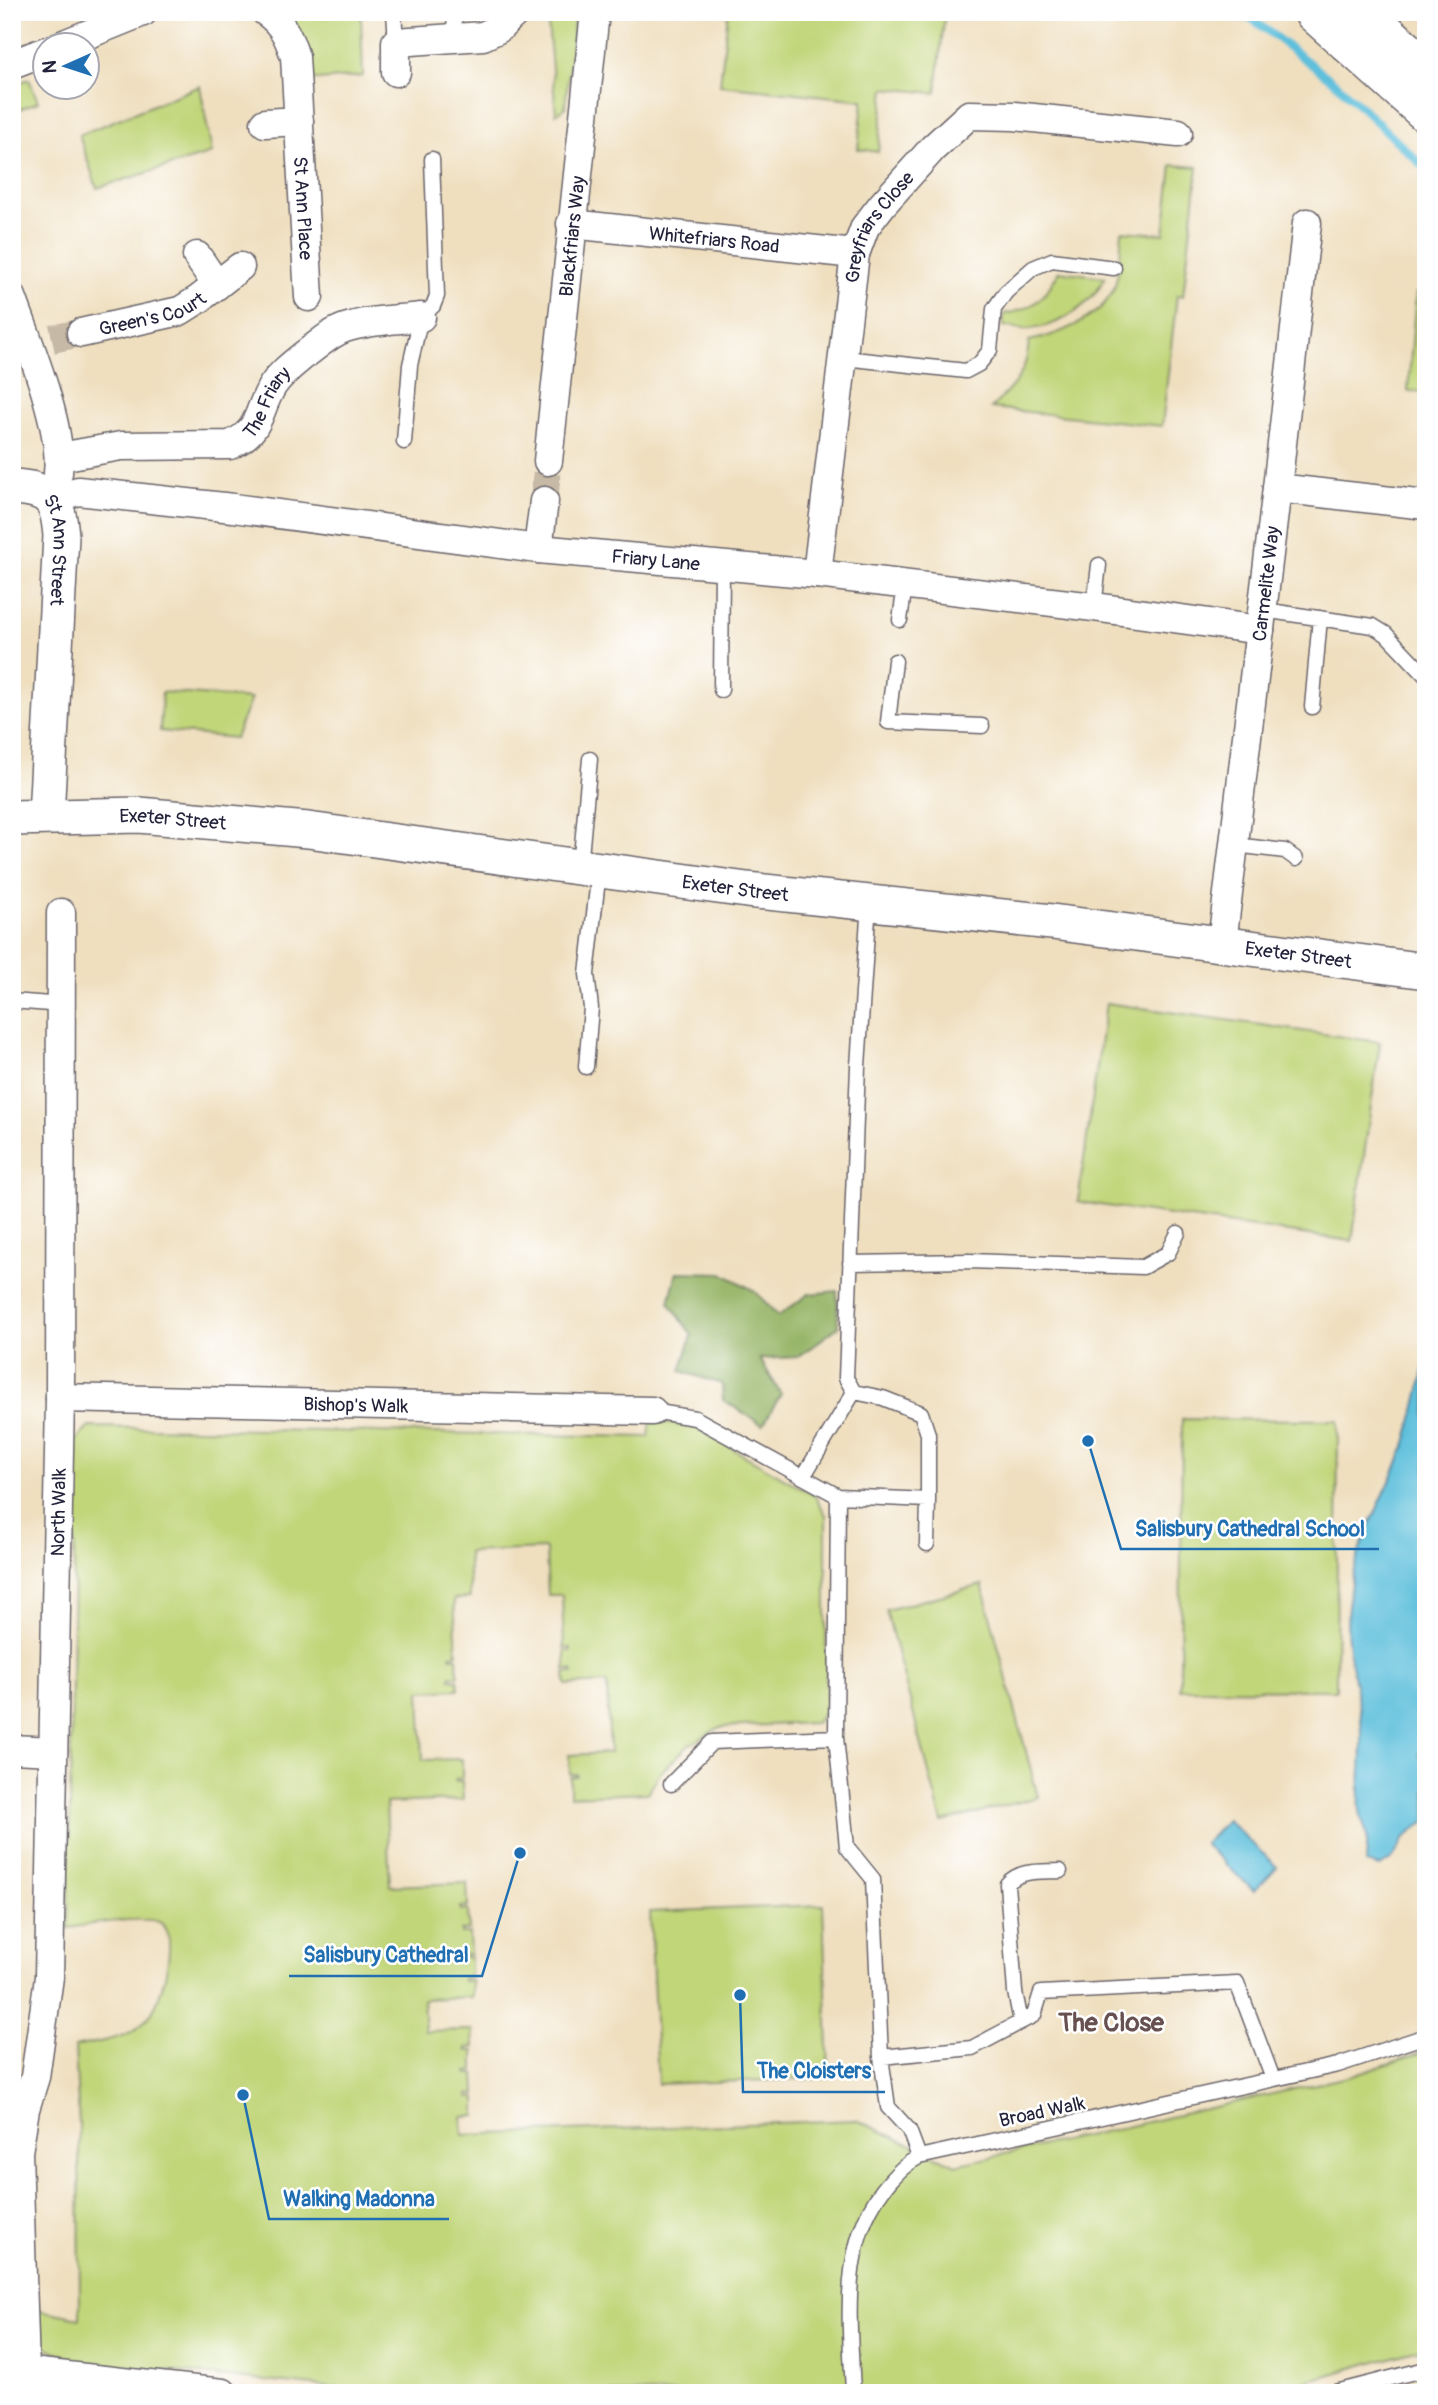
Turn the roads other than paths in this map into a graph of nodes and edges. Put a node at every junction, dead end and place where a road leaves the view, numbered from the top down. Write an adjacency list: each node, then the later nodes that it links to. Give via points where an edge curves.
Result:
1 (143, 12): 9 (street)
2 (394, 12): 10 (lane)
3 (516, 12): 8 (street, via 483,36)
4 (595, 12): 21 (street, Blackfriars Way)
5 (1313, 12): 15 (highway)
6 (1364, 12): 13 (highway)
7 (279, 15): 16 (street, St Ann Place, via 295,57)
8 (455, 26): 10 (street)
9 (94, 32)
10 (396, 42): 14 (street)
11 (32, 56): 12 (street)
12 (12, 64)
13 (1426, 68)
14 (396, 72)
15 (1426, 113)
16 (299, 121): 17 (street); 30 (street, St Ann Place, via 307,305)
17 (265, 124)
18 (1178, 133): 22 (street, Greyfriars Close, via 969,115 882,205 865,227)
19 (432, 159): 28 (lane, via 438,296)
20 (1307, 223): 36 (street, Carmelite Way)
21 (571, 224): 22 (street, Whitefriars Road); 34 (street, Blackfriars Way)
22 (855, 254): 31 (street, Greyfriars Close)
23 (197, 256): 26 (street, Green's Court)
24 (240, 267): 26 (street, Green's Court)
25 (1114, 268): 31 (lane, via 1052,260 1032,268 994,309 990,350 979,365 965,371)
26 (217, 285): 29 (street, Green's Court, via 180,311)
27 (12, 297): 33 (street, St Ann Street, via 41,342)
28 (421, 317): 30 (street, The Friary, via 366,323); 32 (lane, via 410,365)
29 (81, 333)
30 (323, 341): 33 (street, The Friary, via 280,375 254,426 245,438 230,445 121,446)
31 (844, 358): 43 (street, Greyfriars Close)
32 (404, 442)
33 (60, 457): 37 (street, St Ann Street)
34 (548, 461)
35 (12, 487): 37 (street, via 35,488)
36 (1278, 488): 39 (street); 48 (street, Carmelite Way)
37 (50, 499): 40 (street, Friary Lane, via 78,491); 55 (street, St Ann Street, via 59,511 61,536)
38 (544, 501): 40 (street)
39 (1426, 505)
40 (538, 549): 41 (street, Friary Lane)
41 (722, 565): 43 (street, Friary Lane); 51 (lane)
42 (1099, 565): 45 (lane)
43 (817, 574): 44 (street, Friary Lane)
44 (905, 585): 45 (street, Friary Lane); 47 (lane)
45 (1094, 607): 48 (street, Friary Lane)
46 (1320, 618): 48 (lane); 50 (lane, via 1373,626); 52 (lane)
47 (900, 620)
48 (1261, 620): 56 (street, Carmelite Way)
49 (895, 661): 53 (lane, via 888,722)
50 (1426, 677)
51 (721, 690)
52 (1312, 707)
53 (982, 726)
54 (590, 758): 58 (lane)
55 (29, 817): 58 (street, Exeter Street, via 139,815 235,822)
56 (1235, 845): 57 (lane, via 1285,851); 61 (street, Carmelite Way)
57 (1296, 859)
58 (590, 868): 59 (street, Exeter Street); 65 (lane, via 587,974 591,1008)
59 (869, 903): 61 (street, Exeter Street); 67 (lane)
60 (61, 913): 64 (street, North Walk)
61 (1222, 943): 62 (street, Exeter Street)
62 (1426, 971)
63 (12, 1000): 64 (lane)
64 (62, 1005): 69 (street, North Walk)
65 (586, 1067)
66 (1178, 1233): 67 (lane, via 1168,1253 1143,1267)
67 (849, 1262): 68 (lane, via 846,1378)
68 (854, 1392): 71 (lane); 73 (lane, via 921,1413 928,1434)
69 (61, 1398): 70 (street, Bishop's Walk); 77 (street, North Walk)
70 (652, 1411): 71 (lane, via 695,1419)
71 (803, 1477): 72 (lane)
72 (838, 1496): 73 (lane); 75 (lane)
73 (928, 1500): 74 (lane)
74 (926, 1544)
75 (836, 1737): 78 (lane, via 712,1742); 82 (lane, via 847,1847 873,1879)
76 (12, 1749): 77 (street)
77 (53, 1751): 83 (street, North Walk, via 49,1977)
78 (671, 1784)
79 (1060, 1871): 80 (lane, via 1025,1873 1007,1884)
80 (1021, 2022): 82 (lane, via 972,2048); 84 (lane, via 1034,2015 1041,1993 1237,1983)
81 (1426, 2036): 84 (lane, Broad Walk, via 1338,2065)
82 (881, 2057): 86 (lane, via 888,2107 909,2130)
83 (24, 2075): 85 (street, North Walk)
84 (1273, 2080): 86 (lane, Broad Walk)
85 (19, 2108): 88 (street, North Walk)
86 (919, 2157): 90 (lane, Broad Walk, via 906,2163 874,2199 855,2245 850,2301)
87 (1426, 2369): 91 (lane)
88 (19, 2370): 89 (street)
89 (223, 2393)
90 (853, 2393)
91 (1332, 2393)

